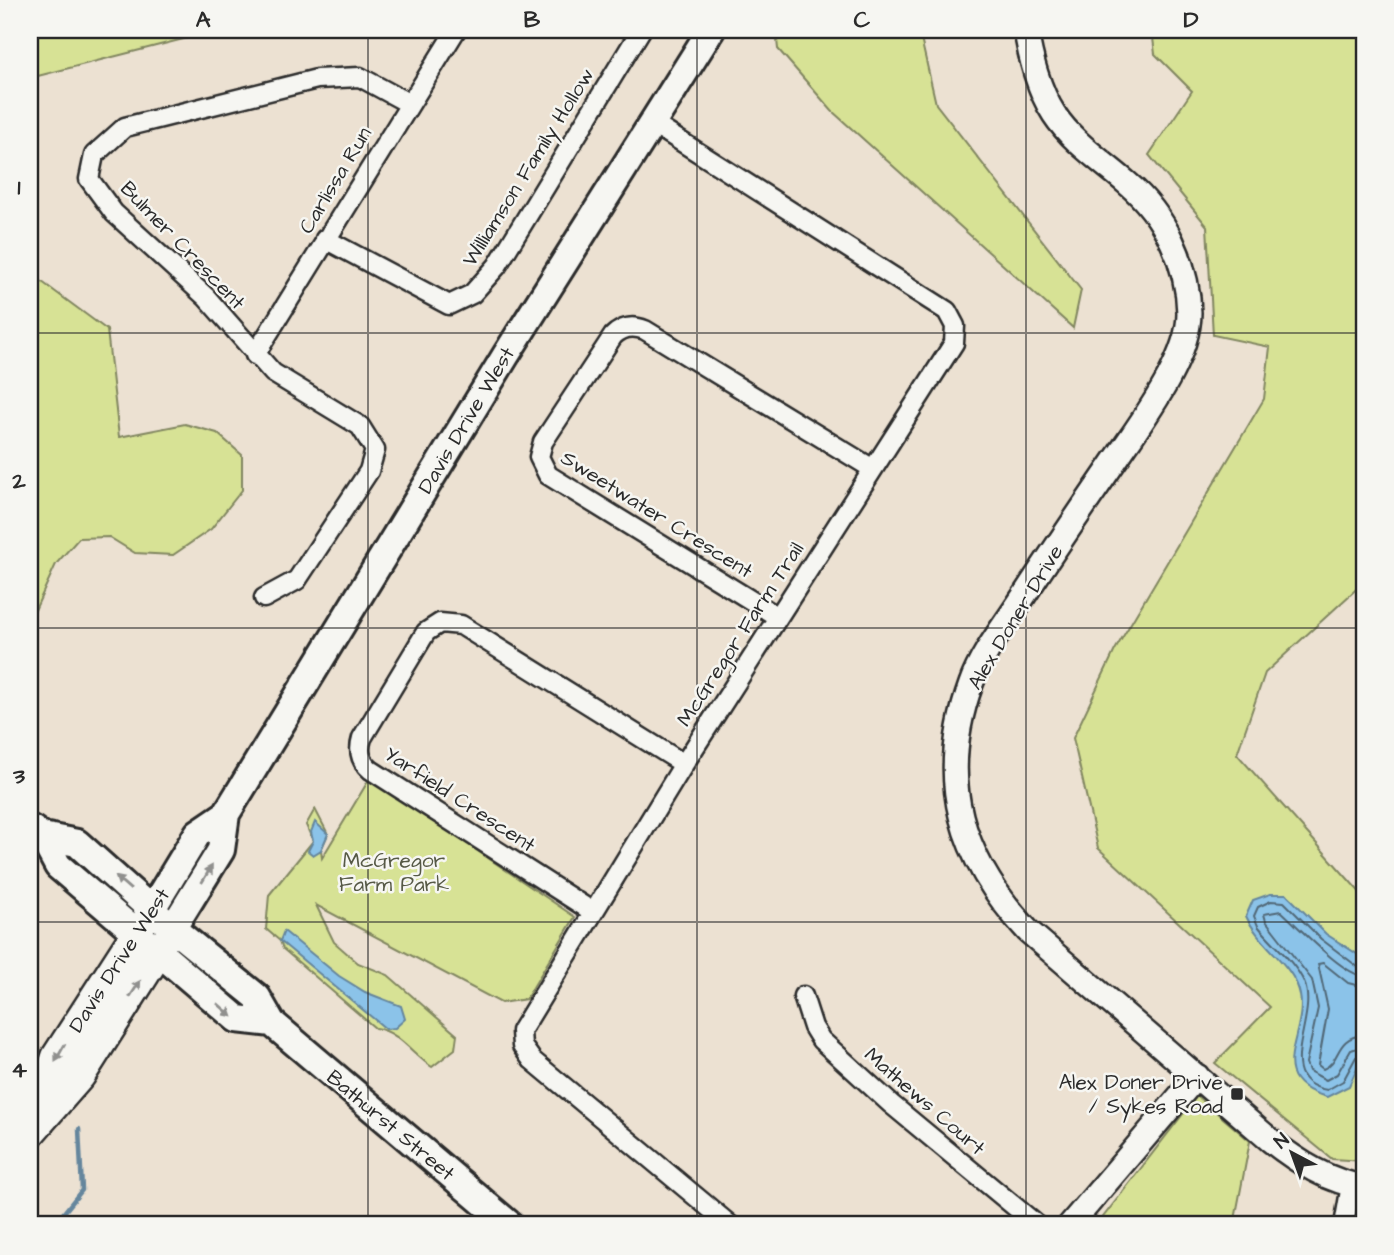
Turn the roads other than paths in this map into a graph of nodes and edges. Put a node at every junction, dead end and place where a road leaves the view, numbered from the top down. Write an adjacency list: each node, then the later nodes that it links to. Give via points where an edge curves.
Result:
1 (456, 30): 5 (street, Carlissa Run)
2 (641, 30): 7 (street, Williamson Family Hollow, via 497,266 472,294 449,305)
3 (711, 30): 6 (main road, Davis Drive West)
4 (1026, 30): 19 (street, Alex Doner Drive, via 1054,114 1081,146 1130,185 1169,232 1182,270 1189,314 1181,348 1147,415 1048,558 971,683 955,746 958,801 980,870 1000,900 1028,931)
5 (408, 103): 7 (street, Carlissa Run); 8 (street, Bulmer Crescent, via 360,77 317,79 125,127 94,155 89,178 114,213 206,297)
6 (652, 123): 9 (street, McGregor Farm Trail, via 951,317 956,329 954,343); 13 (main road, Davis Drive West)
7 (326, 239): 8 (street, Carlissa Run)
8 (255, 355): 10 (street, Bulmer Crescent, via 273,373 360,426 375,450 369,471 297,580)
9 (873, 469): 11 (street, McGregor Farm Trail); 11 (street, Sweetwater Crescent, via 634,327 613,336 541,446 539,461 548,475)
10 (264, 598)
11 (778, 617): 12 (street, McGregor Farm Trail)
12 (684, 764): 16 (street, McGregor Farm Trail); 16 (street, Yarfield Crescent, via 461,625 436,624 417,647 362,737 363,761)
13 (226, 814): 15 (main road, Davis Drive West, via 198,833); 17 (main road, Davis Drive West, one-way to 13, via 221,850)
14 (36, 831): 15 (main road, Bathurst Street, one-way to 14, via 77,843); 17 (main road, Bathurst Street, via 58,866)
15 (153, 909): 17 (main road, Davis Drive West)
16 (593, 912): 23 (street, McGregor Farm Trail, via 525,1021 523,1049)
17 (156, 938): 20 (highway, Davis Drive West, via 80,1075); 22 (main road, Bathurst Street, via 237,1020 272,1023)
18 (803, 996): 24 (street, Mathews Court, via 821,1040)
19 (1197, 1076): 21 (street, Alex Doner Drive, via 1299,1163); 25 (street)
20 (33, 1127)
21 (1358, 1186): 26 (street)
22 (510, 1225)
23 (730, 1225)
24 (1037, 1225)
25 (1070, 1225)
26 (1344, 1225)

